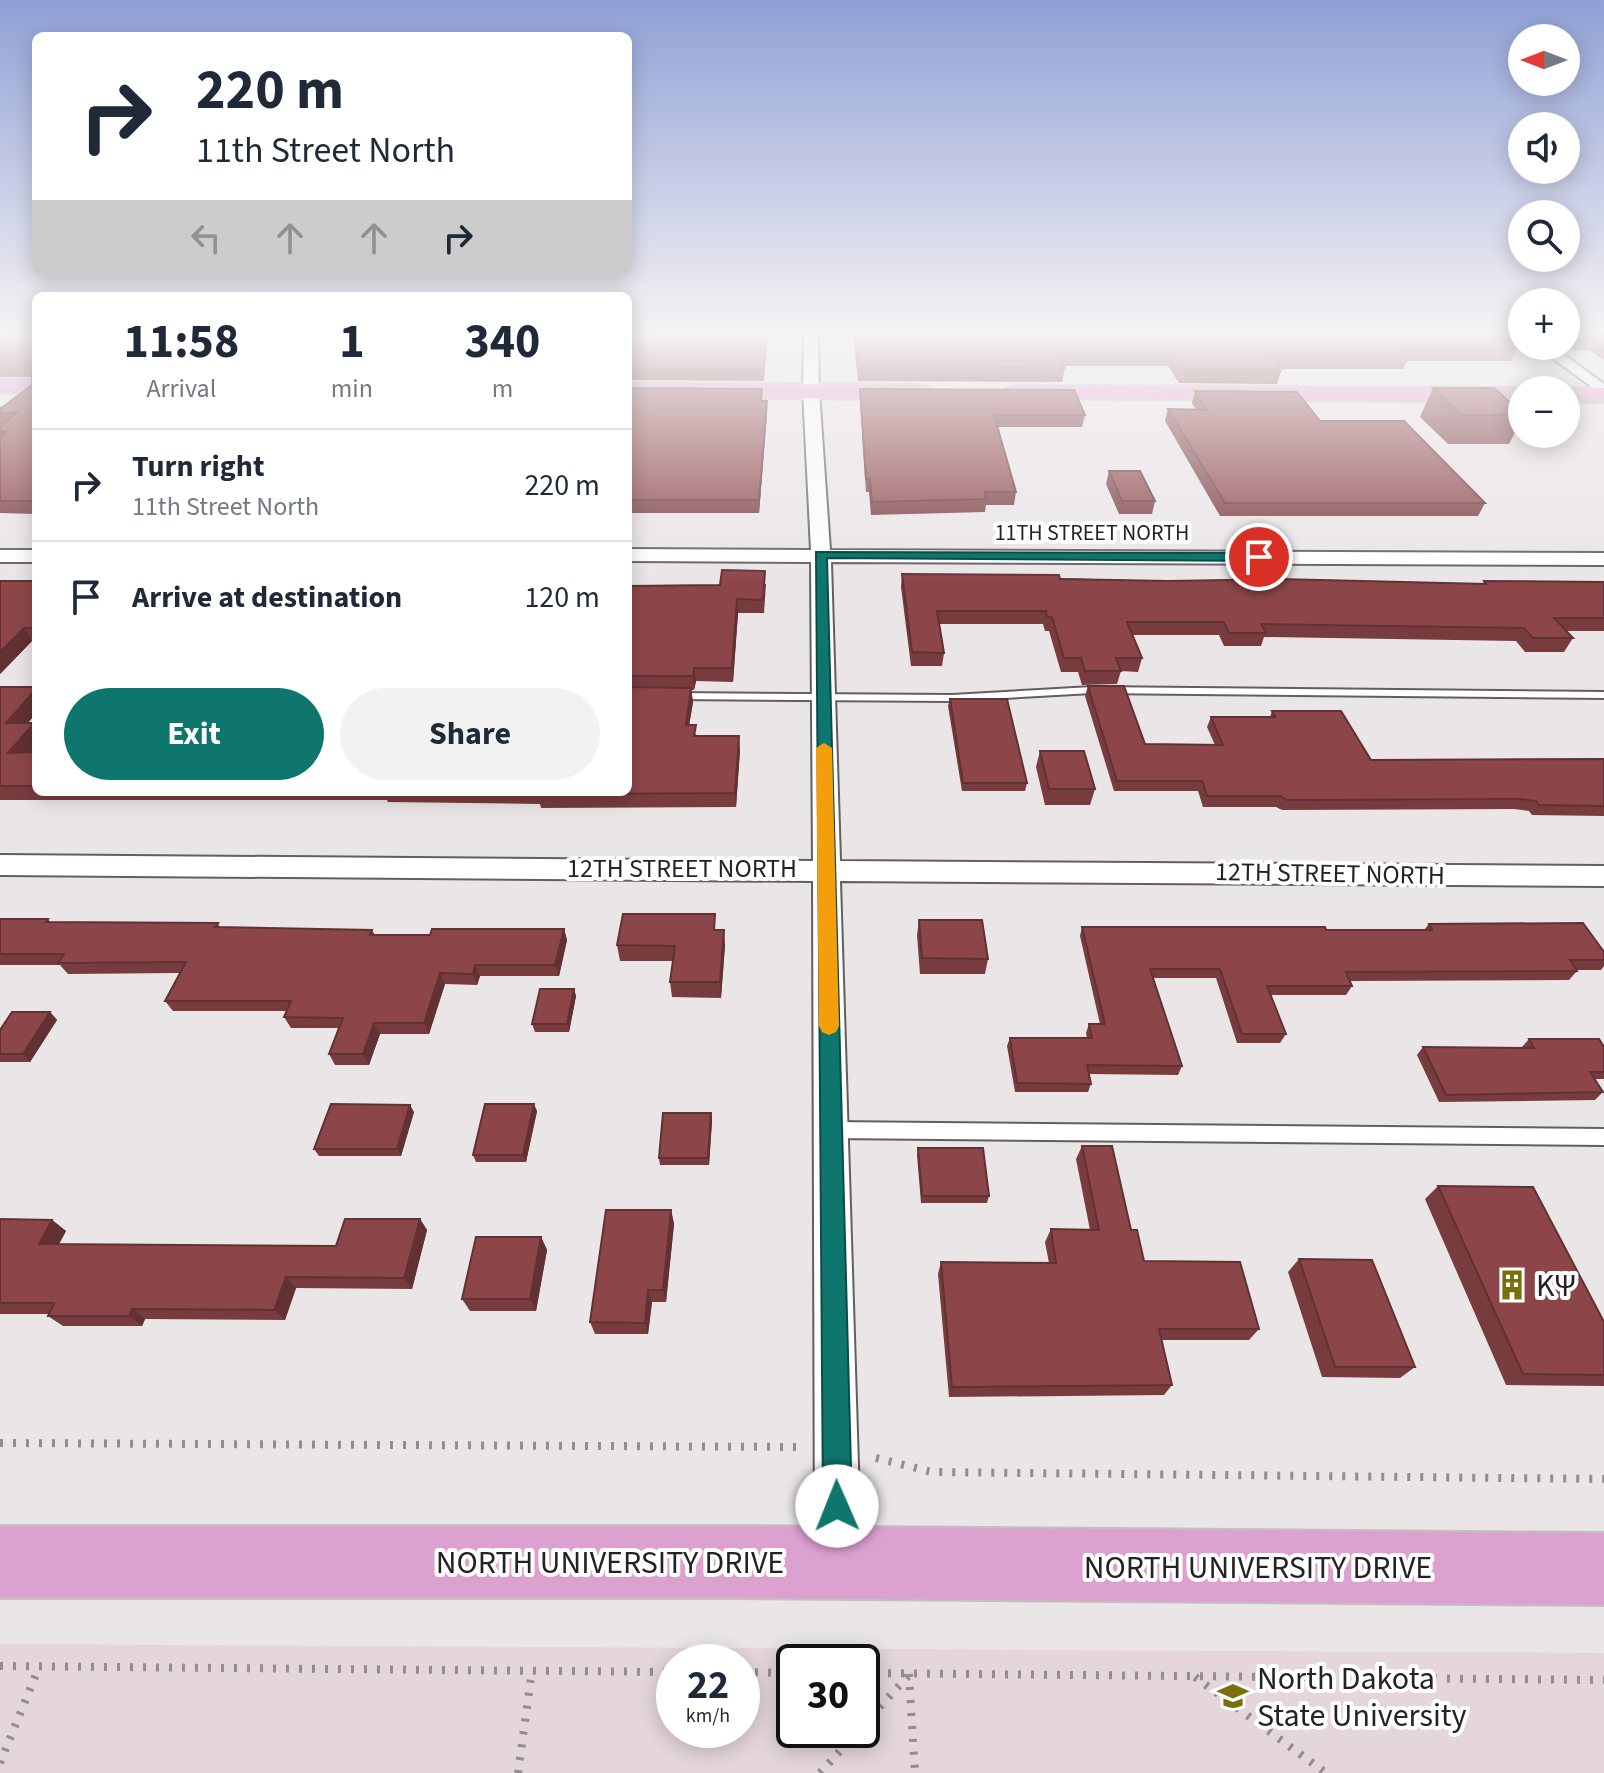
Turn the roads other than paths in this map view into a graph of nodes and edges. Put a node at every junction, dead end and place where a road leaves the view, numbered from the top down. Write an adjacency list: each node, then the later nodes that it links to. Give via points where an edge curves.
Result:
1 (813, 416): 2 (street)
2 (821, 554): 3 (street, 11TH STREET NORTH); 6 (street, 11TH STREET NORTH); 9 (street)
3 (632, 555)
4 (0, 556): 5 (street)
5 (32, 556)
6 (1604, 559)
7 (1604, 695): 9 (lane, via 1092,690 952,698)
8 (659, 696): 9 (lane)
9 (823, 697): 11 (street)
10 (0, 865): 11 (street, 12TH STREET NORTH)
11 (826, 868): 12 (street, 12TH STREET NORTH); 13 (street)
12 (1604, 876)
13 (831, 1130): 14 (lane); 16 (street)
14 (1604, 1137)
15 (0, 1562): 16 (main road, NORTH UNIVERSITY DRIVE)
16 (838, 1563): 17 (main road, NORTH UNIVERSITY DRIVE)
17 (1604, 1569)

